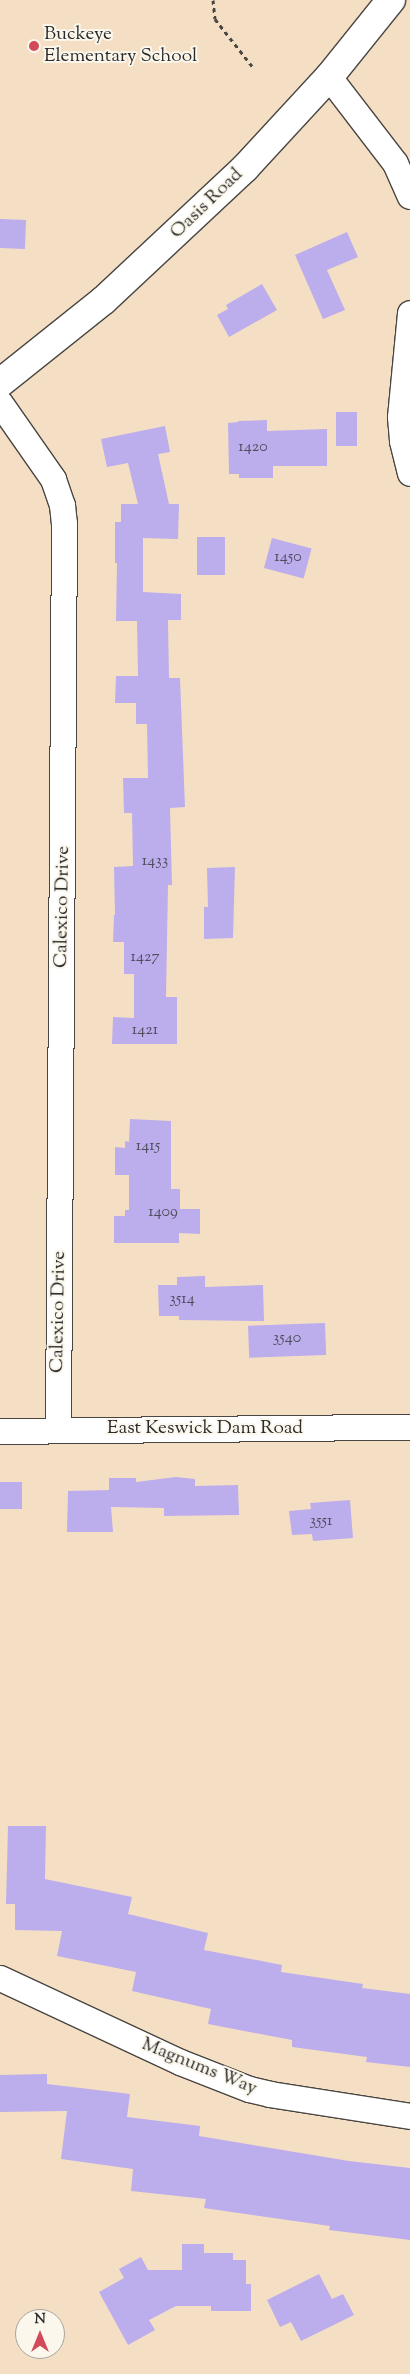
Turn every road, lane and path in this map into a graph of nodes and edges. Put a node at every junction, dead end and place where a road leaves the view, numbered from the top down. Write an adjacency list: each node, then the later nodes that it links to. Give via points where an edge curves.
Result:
1 (213, 0): 3 (path, via 215,19)
2 (391, 0): 4 (main road, Oasis Road)
3 (252, 66)
4 (329, 77): 5 (street, via 395,163); 7 (main road, Oasis Road, via 245,168 162,248 104,300)
5 (410, 196)
6 (410, 313): 9 (street, via 400,418)
7 (0, 382)
8 (0, 403): 11 (street, Calexico Drive, via 52,479 62,505 65,531)
9 (410, 473)
10 (410, 1427): 11 (street, East Keswick Dam Road)
11 (58, 1430): 12 (street, East Keswick Dam Road)
12 (0, 1431)
13 (0, 1978): 14 (street, Magnums Way, via 180,2062 249,2089)
14 (410, 2116)

